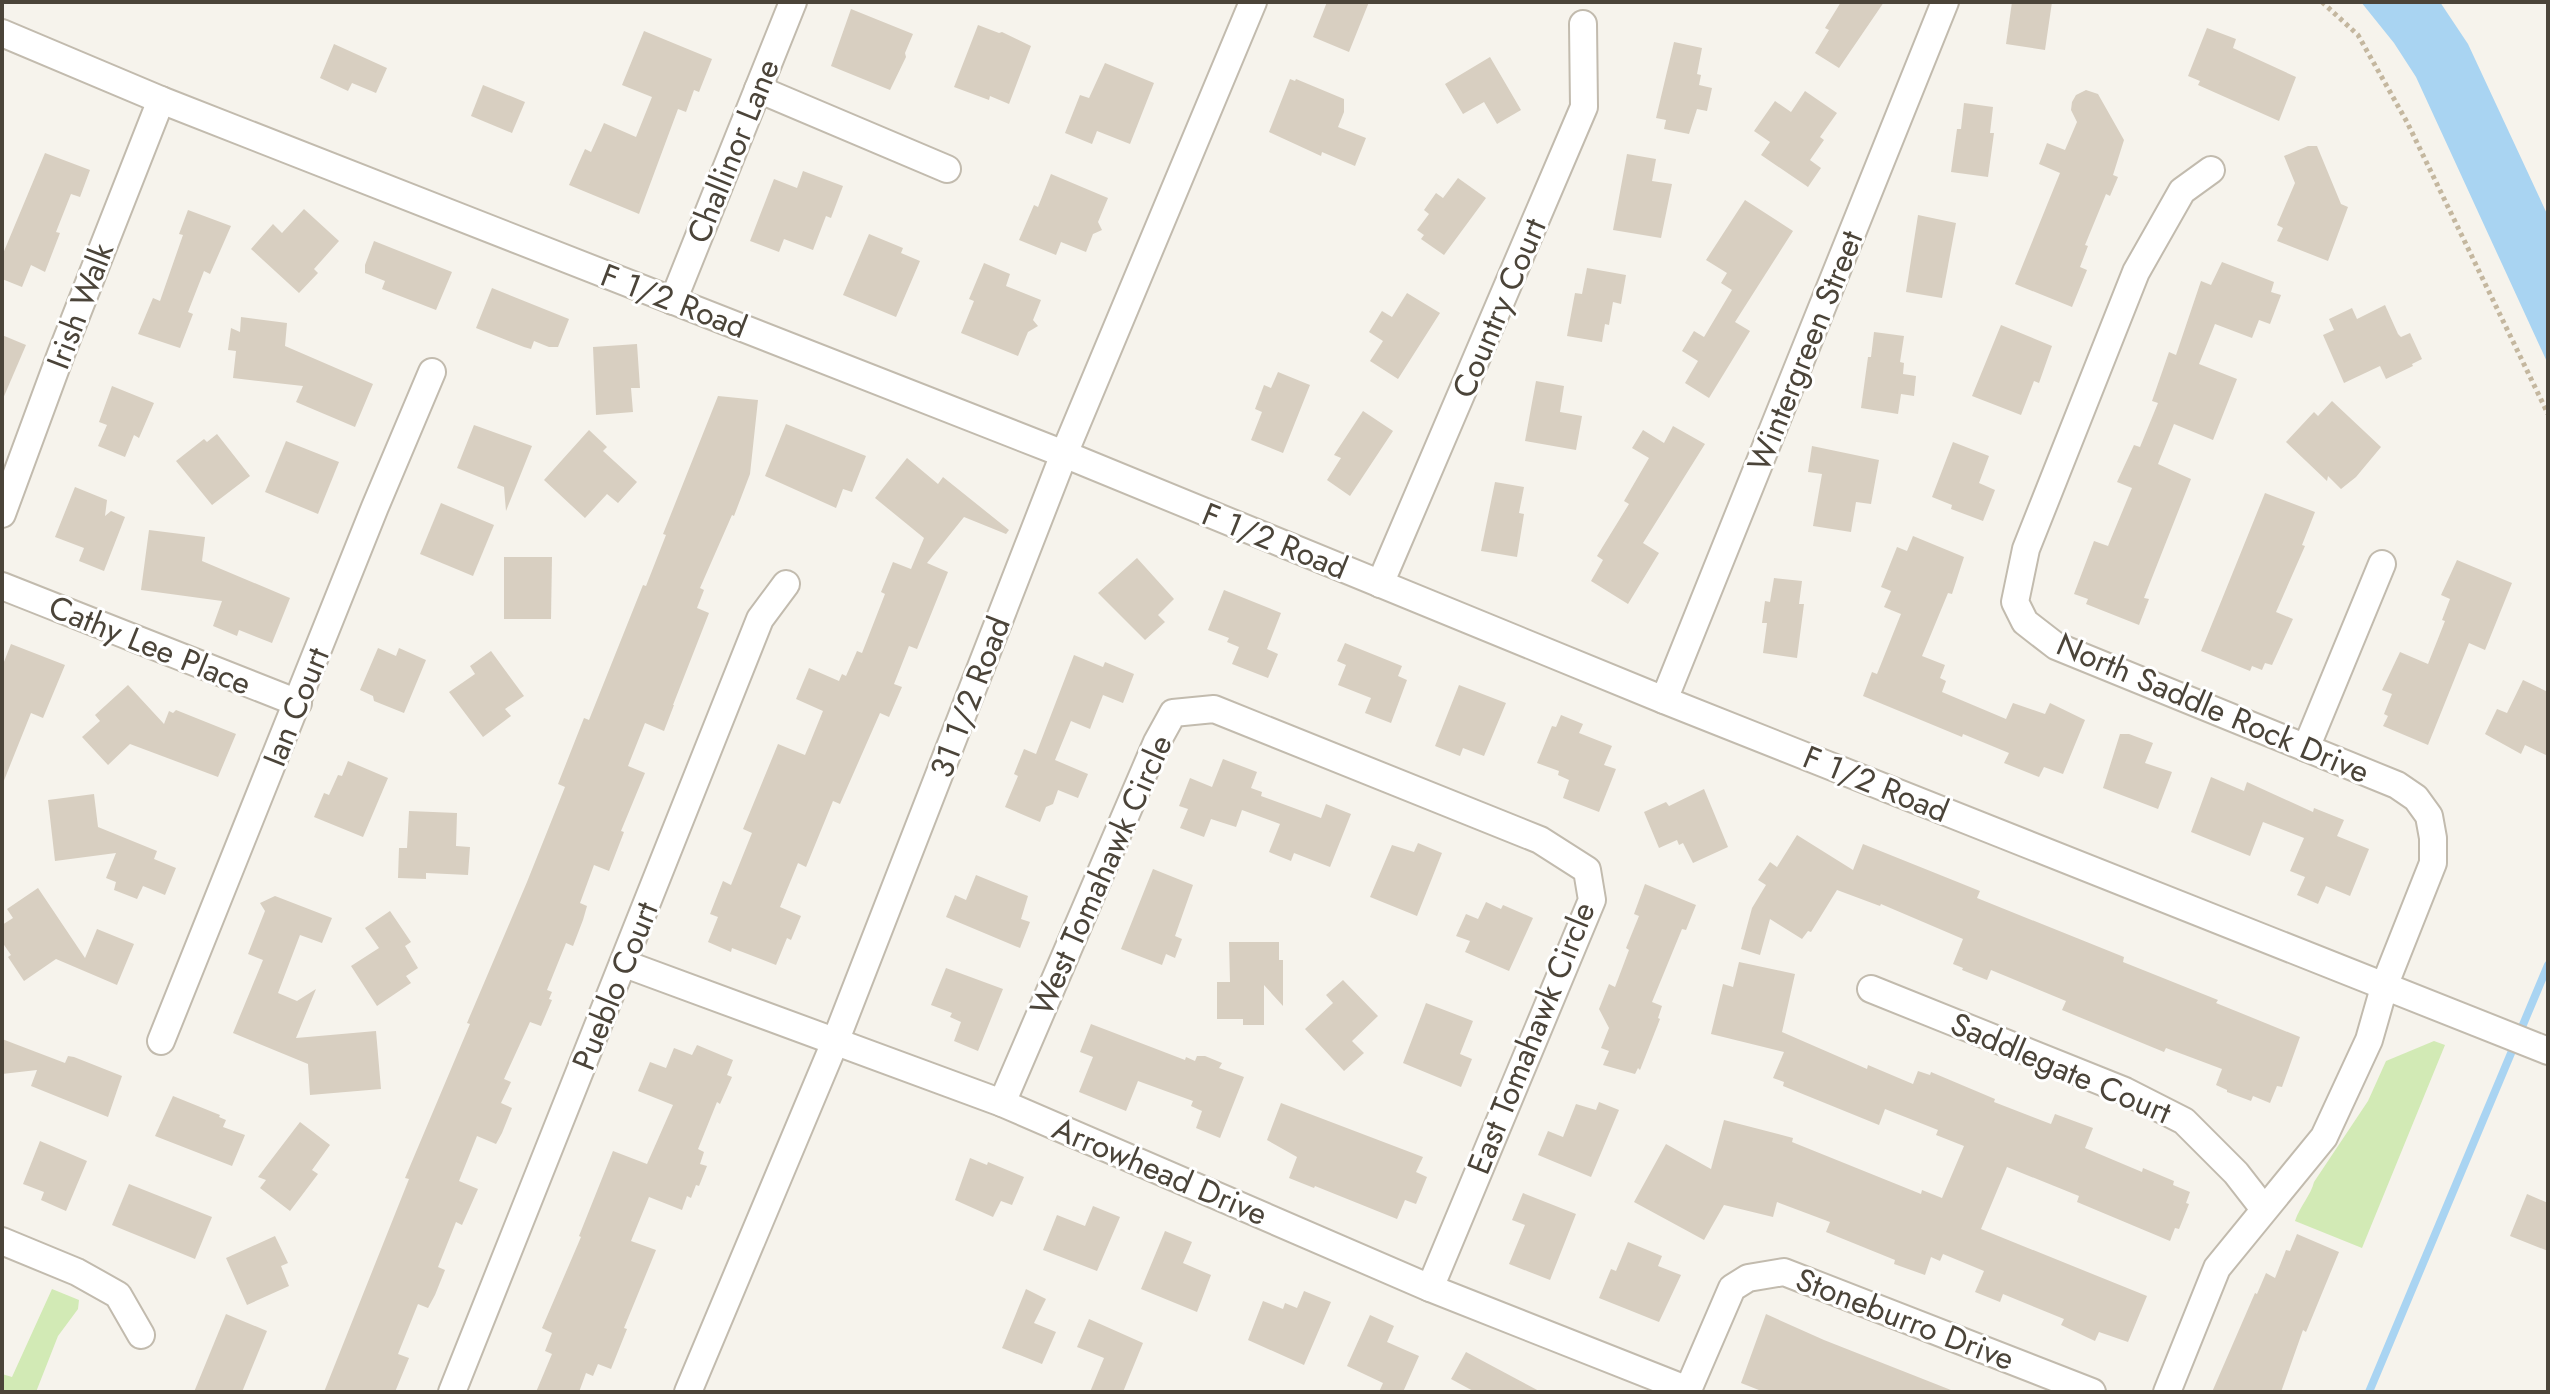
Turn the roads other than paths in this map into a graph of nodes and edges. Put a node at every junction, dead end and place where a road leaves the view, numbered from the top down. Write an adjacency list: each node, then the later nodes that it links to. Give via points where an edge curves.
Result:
1 (793, 2): 6 (street, Challinor Lane)
2 (1253, 2): 12 (street, 31 1/2 Road)
3 (1945, 2): 18 (street, Wintergreen Street)
4 (1583, 24): 16 (street, Country Court, via 1584,107)
5 (2, 33): 7 (street, F 1/2 Road)
6 (758, 89): 8 (street); 10 (street, Challinor Lane)
7 (161, 100): 10 (street, F 1/2 Road); 13 (street, Irish Walk)
8 (947, 169)
9 (2211, 170): 20 (street, North Saddle Rock Drive, via 2182,191 2136,272 2026,549 2015,602 2025,622 2056,646)
10 (673, 301): 12 (street, F 1/2 Road)
11 (432, 372): 19 (street, Ian Court)
12 (1064, 454): 16 (street, F 1/2 Road); 26 (street, 31 1/2 Road)
13 (2, 514)
14 (2382, 564): 20 (street)
15 (786, 584): 22 (street, Pueblo Court, via 760,619)
16 (1380, 584): 18 (street, F 1/2 Road)
17 (2, 586): 19 (street, Cathy Lee Place)
18 (1664, 700): 23 (street, F 1/2 Road)
19 (298, 703): 25 (street, Ian Court)
20 (2306, 748): 23 (street, North Saddle Rock Drive, via 2397,785 2429,816 2433,863)
21 (1376, 774): 28 (street, West Tomahawk Circle, via 1214,709 1173,713); 31 (street, East Tomahawk Circle, via 1540,840 1587,870 1592,900)
22 (625, 964): 26 (street, Arrowhead Drive); 34 (street, Pueblo Court)
23 (2385, 984): 27 (street, F 1/2 Road); 29 (street, North Saddle Rock Drive, via 2369,1040 2324,1137)
24 (1871, 989): 29 (street, Saddlegate Court, via 2125,1091 2184,1121)
25 (161, 1041)
26 (835, 1042): 28 (street, Arrowhead Drive); 35 (street, 31 1/2 Road)
27 (2548, 1051)
28 (1002, 1103): 31 (street, Arrowhead Drive)
29 (2264, 1209): 37 (street, North Saddle Rock Drive, via 2217,1268)
30 (2, 1241): 32 (street, via 118,1295)
31 (1430, 1288): 33 (street, Arrowhead Drive)
32 (141, 1335)
33 (1687, 1391): 36 (street, Stoneburro Drive, via 1732,1288 1748,1278 1784,1272)
34 (452, 1392)
35 (688, 1392)
36 (2092, 1392)
37 (2167, 1392)

